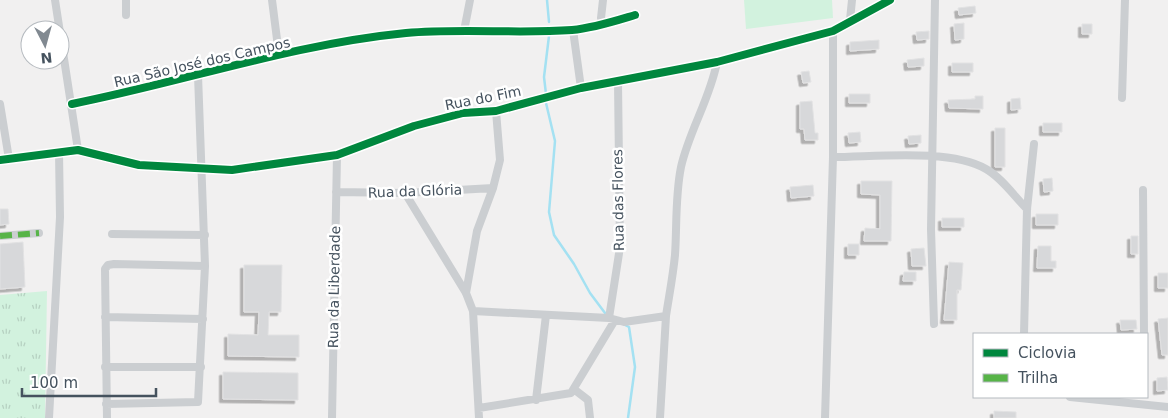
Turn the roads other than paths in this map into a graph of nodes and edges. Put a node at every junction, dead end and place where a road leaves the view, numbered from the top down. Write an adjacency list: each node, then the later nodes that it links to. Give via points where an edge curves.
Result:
1 (55, 0): 24 (street)
2 (126, 0): 10 (street)
3 (272, 0): 17 (street)
4 (470, 0): 16 (street)
5 (603, 0): 13 (street, via 601,18)
6 (852, 0): 12 (street)
7 (890, 0): 12 (street, Rua do Fim)
8 (936, 0): 30 (street)
9 (1125, 0): 22 (street)
10 (126, 15)
11 (635, 15): 13 (street, Rua São José dos Campos)
12 (850, 20): 15 (street, Rua do Fim)
13 (604, 24): 14 (street, Rua São José dos Campos)
14 (573, 30): 16 (street, Rua São José dos Campos); 21 (street)
15 (833, 30): 18 (street, Rua do Fim); 31 (street)
16 (464, 31): 17 (street, Rua São José dos Campos, via 406,33)
17 (280, 55): 19 (street, Rua São José dos Campos)
18 (717, 62): 20 (street, Rua do Fim); 48 (street, via 681,170 675,256)
19 (198, 75): 24 (street, Rua São José dos Campos); 34 (street)
20 (618, 82): 21 (street, Rua do Fim); 51 (street, Rua das Flores, via 620,247)
21 (580, 88): 25 (street, Rua do Fim)
22 (1122, 98)
23 (0, 104): 32 (street)
24 (72, 104): 27 (street)
25 (496, 111): 29 (street, Rua do Fim, via 463,113 414,126); 35 (street, via 500,160)
26 (1034, 144): 39 (street)
27 (78, 150): 28 (street); 34 (street, Rua do Fim, via 140,165)
28 (59, 152): 32 (street); 64 (street, via 60,217)
29 (337, 155): 34 (street, Rua do Fim, via 232,170); 37 (street, Rua da Liberdade)
30 (933, 156): 31 (street); 39 (street, via 985,168); 52 (street)
31 (833, 157): 70 (street)
32 (9, 159): 33 (street)
33 (0, 160)
34 (202, 168): 42 (street)
35 (493, 188): 38 (street, Rua da Glória); 45 (street, via 482,211)
36 (1143, 190): 54 (street)
37 (336, 192): 38 (street, Rua da Glória); 66 (street, Rua da Liberdade)
38 (405, 194): 45 (street)
39 (1027, 209): 53 (street)
40 (39, 233): 43 (street)
41 (112, 234): 42 (street)
42 (206, 235): 44 (street)
43 (0, 236)
44 (206, 266): 49 (street, via 108,265 105,269); 50 (street)
45 (466, 293): 46 (street)
46 (473, 311): 47 (street); 63 (street)
47 (546, 315): 51 (street); 59 (street)
48 (666, 316): 51 (street); 69 (street)
49 (105, 317): 50 (street); 55 (street)
50 (203, 319): 56 (street)
51 (611, 322): 57 (street, Rua das Flores)
52 (934, 324)
53 (1024, 333)
54 (1144, 333)
55 (105, 367): 56 (street); 61 (street)
56 (200, 367): 61 (street, via 198,402)
57 (575, 390): 59 (street, via 567,395); 68 (street, via 588,400)
58 (1095, 398): 60 (street)
59 (536, 400): 63 (street)
60 (1144, 400): 62 (street)
61 (106, 404): 65 (street)
62 (1168, 407)
63 (479, 408): 67 (street)
64 (49, 418)
65 (106, 418)
66 (332, 418)
67 (479, 418)
68 (590, 418)
69 (660, 418)
70 (824, 418)

